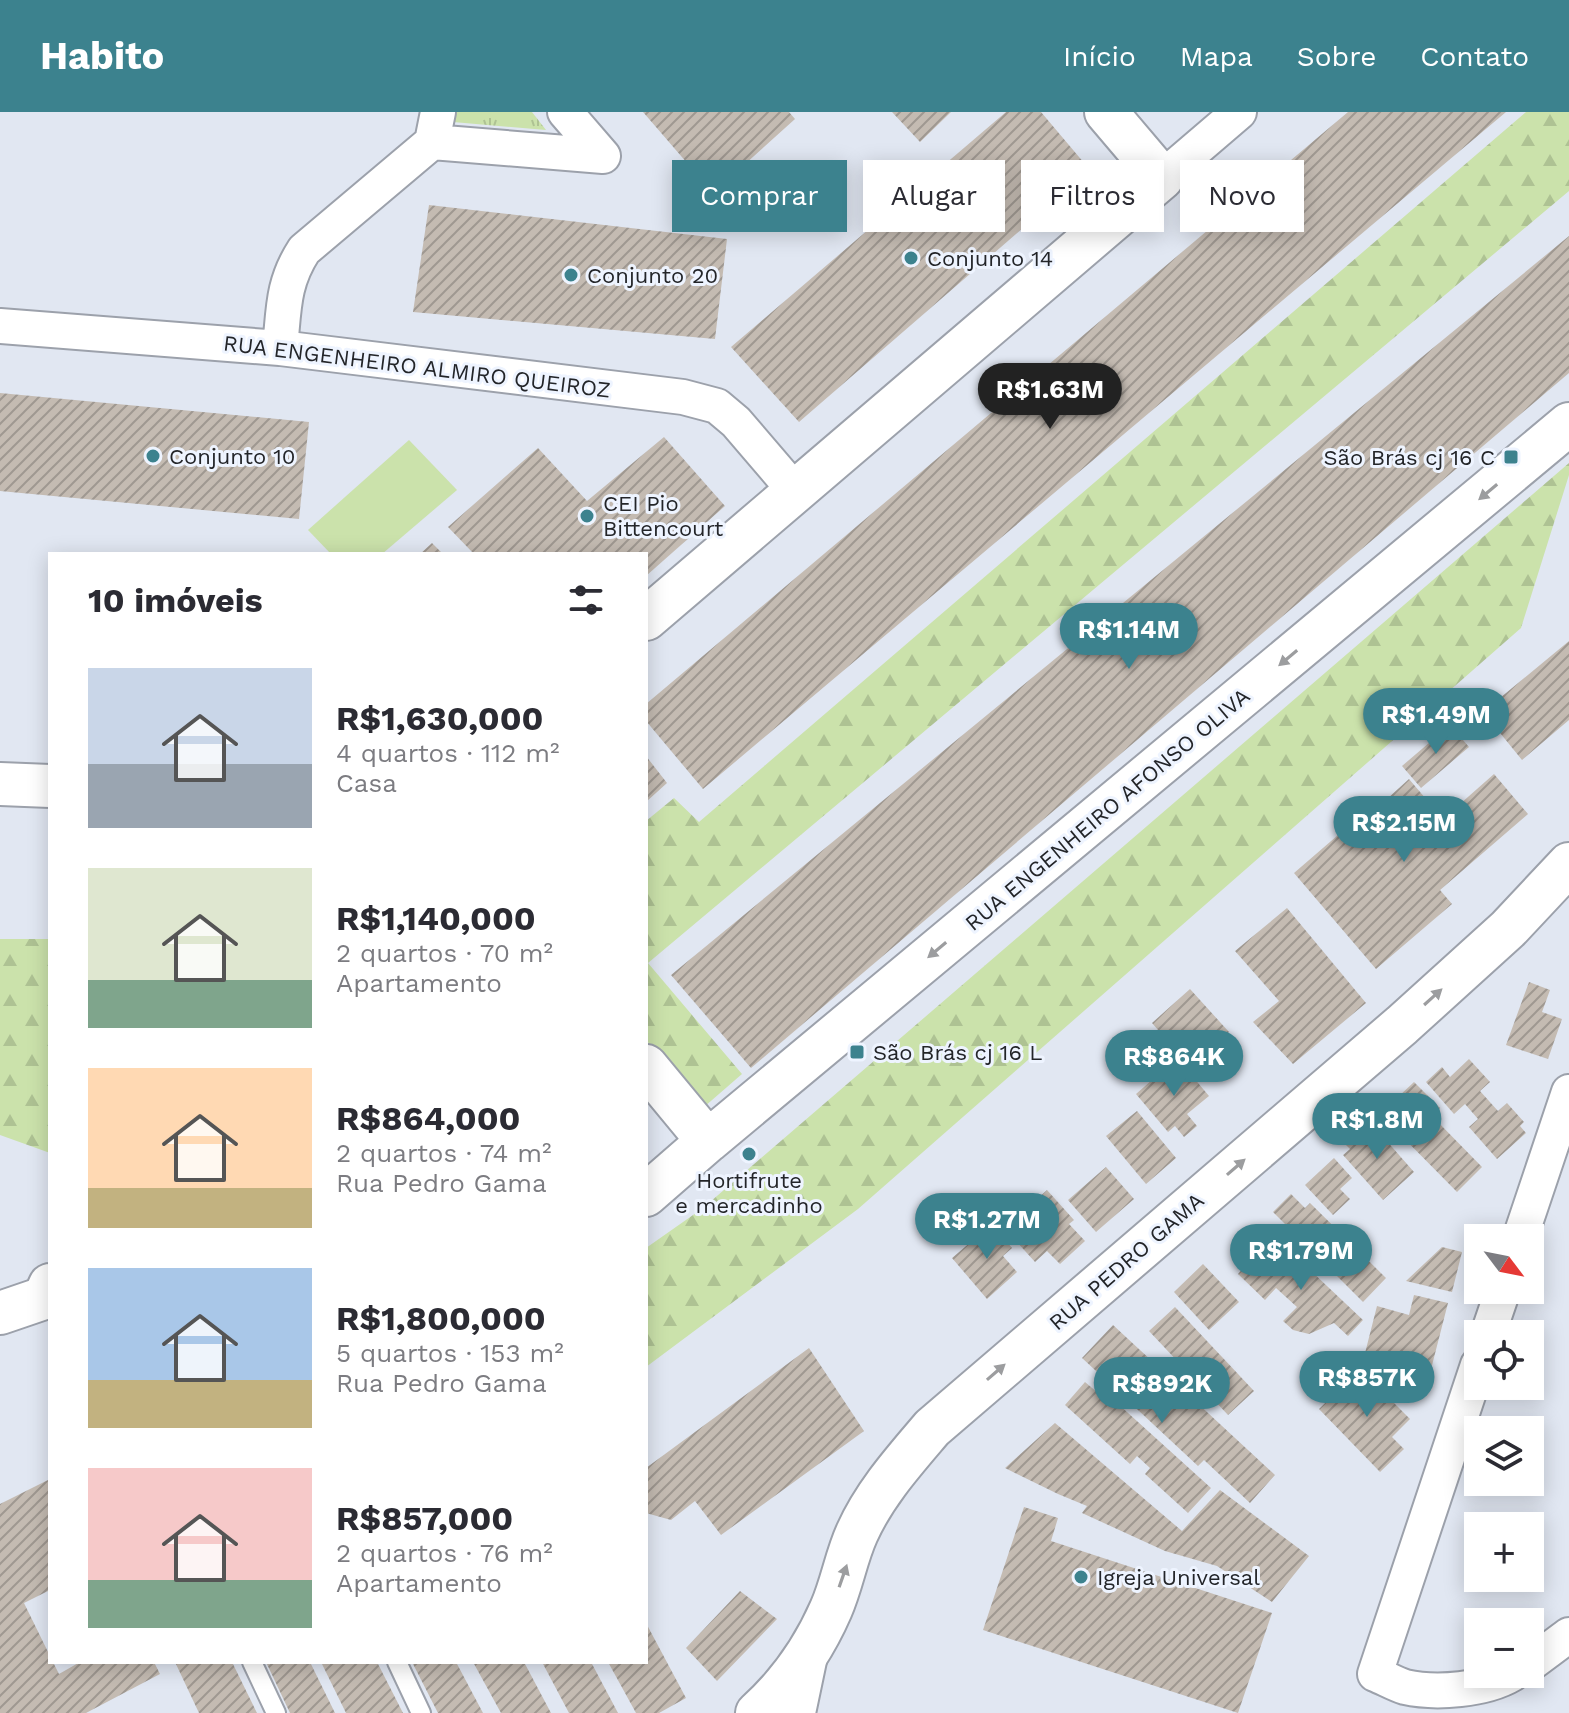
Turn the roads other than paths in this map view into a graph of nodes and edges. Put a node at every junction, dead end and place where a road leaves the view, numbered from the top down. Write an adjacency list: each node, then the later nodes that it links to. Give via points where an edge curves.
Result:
1 (565, 112): 4 (street, via 603,156)
2 (1106, 112): 5 (street)
3 (1239, 112): 6 (street)
4 (435, 127): 9 (street, via 304,250 286,288)
5 (1147, 160)
6 (1164, 176)
7 (1099, 232): 11 (street)
8 (0, 326): 9 (street, RUA ENGENHEIRO ALMIRO QUEIROZ)
9 (280, 348): 11 (street, RUA ENGENHEIRO ALMIRO QUEIROZ, via 683,397 717,406)
10 (1569, 424): 18 (street, RUA ENGENHEIRO AFONSO OLIVA, one-way to 18)
11 (796, 492): 12 (street)
12 (648, 617)
13 (0, 784): 14 (street)
14 (48, 786)
15 (1569, 864): 25 (street, RUA PEDRO GAMA, one-way to 15, via 874,1500 932,1428 1402,1025 1508,929)
16 (648, 1068): 18 (street)
17 (1569, 1092): 20 (street)
18 (708, 1141): 19 (street, RUA ENGENHEIRO AFONSO OLIVA)
19 (648, 1193)
20 (1525, 1224)
21 (48, 1295): 22 (street)
22 (0, 1313)
23 (1466, 1400): 29 (street, via 1375,1674 1405,1686)
24 (1569, 1635): 26 (street)
25 (811, 1647): 32 (street, RUA PEDRO GAMA); 33 (street)
26 (1544, 1654)
27 (253, 1664): 30 (lane)
28 (398, 1664): 31 (lane)
29 (1464, 1688)
30 (276, 1713)
31 (421, 1713)
32 (757, 1713)
33 (798, 1713)

